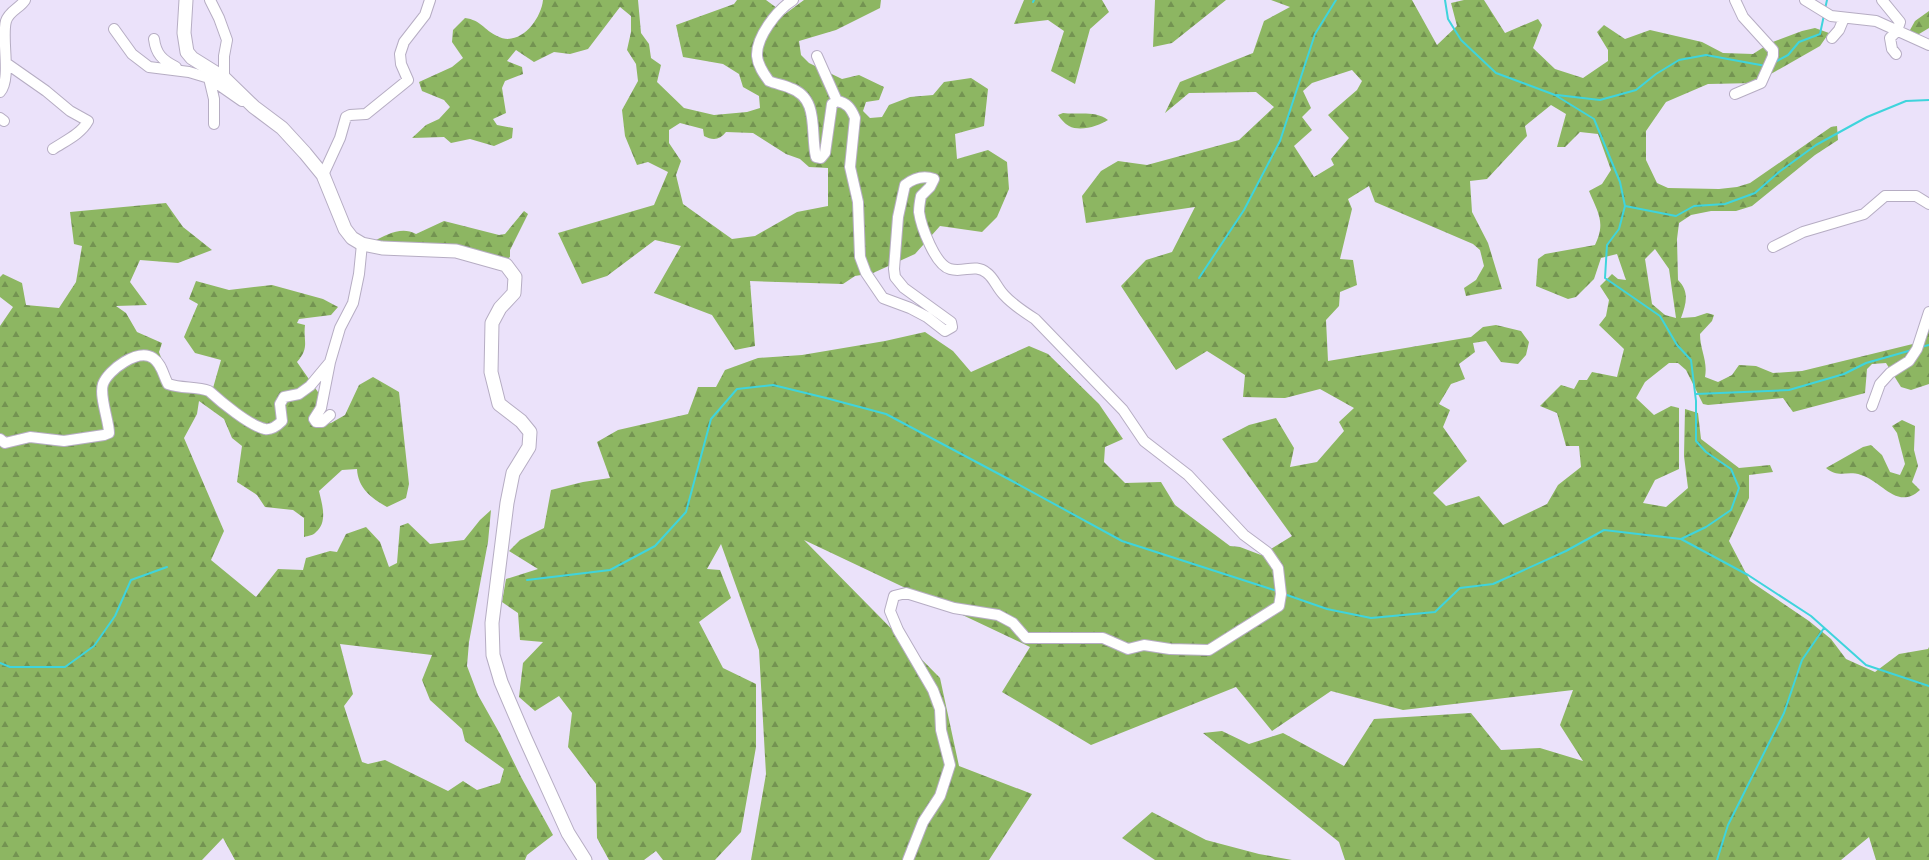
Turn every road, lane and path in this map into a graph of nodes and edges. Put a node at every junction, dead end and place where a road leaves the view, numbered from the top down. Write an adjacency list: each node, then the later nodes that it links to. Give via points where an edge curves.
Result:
1 (25, 0): 17 (street, via 6,19)
2 (186, 0): 20 (main road, via 186,52)
3 (210, 0): 20 (street, via 227,40)
4 (430, 0): 27 (street, via 425,15 404,42 400,54 408,80 366,114 346,117 340,138)
5 (793, 0): 23 (street, via 774,16 766,29 757,55 769,81 791,88 810,104 816,157 821,158 825,153 829,117 832,104)
6 (1735, 0): 22 (street, via 1743,17 1773,50 1773,56 1761,83)
7 (1805, 0): 9 (street, via 1831,16)
8 (1882, 0): 11 (street, via 1900,22)
9 (1844, 18): 11 (street, via 1876,22); 12 (street)
10 (114, 29): 18 (street, via 132,54 149,67)
11 (1897, 30): 14 (street); 15 (street, via 1890,38)
12 (1832, 38)
13 (154, 39): 18 (street, via 157,53 161,58)
14 (1929, 45)
15 (1896, 54)
16 (817, 56): 23 (street)
17 (6, 63): 21 (street); 26 (street, via 70,111 88,121 70,139)
18 (189, 72): 19 (street)
19 (209, 78): 24 (street); 25 (street, via 214,99)
20 (224, 78): 24 (main road)
21 (1, 93)
22 (1735, 94)
23 (837, 101): 37 (street, via 845,103 855,118 850,168 858,202 860,258 877,292 883,298 927,317 945,331 952,326 951,322 904,288 894,277 898,217 905,185 914,178 927,176 934,179 920,196 919,211 938,259 948,269 962,271 972,267 980,268 989,274 1003,294 1035,319 1123,410 1144,441 1188,475 1244,535 1268,552 1278,568 1281,594 1279,606 1209,650 1144,645 1128,649 1103,638 1026,638 1013,623 998,615 954,608 906,593 894,596 890,611 898,630 933,690 940,710 941,730 950,765 940,796 923,822)
24 (254, 107): 27 (main road, via 282,128)
25 (214, 124)
26 (53, 149)
27 (323, 175): 29 (main road, via 345,229 352,238)
28 (1929, 204): 30 (street, via 1916,196 1885,196 1864,214 1803,232)
29 (362, 244): 32 (street, via 353,303 340,328); 36 (main road, via 382,248 456,251 506,265 515,277 514,293 500,308 492,323 490,372 500,404 530,432 529,447 513,473 507,503 492,623 493,655 501,682 525,738 568,833)
30 (1773, 247)
31 (1929, 312): 33 (street, via 1917,349 1909,361 1890,373 1880,384)
32 (330, 362): 34 (street, via 321,408 314,419 316,422 322,422); 35 (street, via 310,386 299,394 284,397 280,404 282,422 266,429 256,426 209,391 168,384 161,366 152,357 145,356 124,360 102,385 109,433 64,441 30,437 5,443)
33 (1872, 406)
34 (330, 415)
35 (0, 439)
36 (585, 860)
37 (908, 860)

